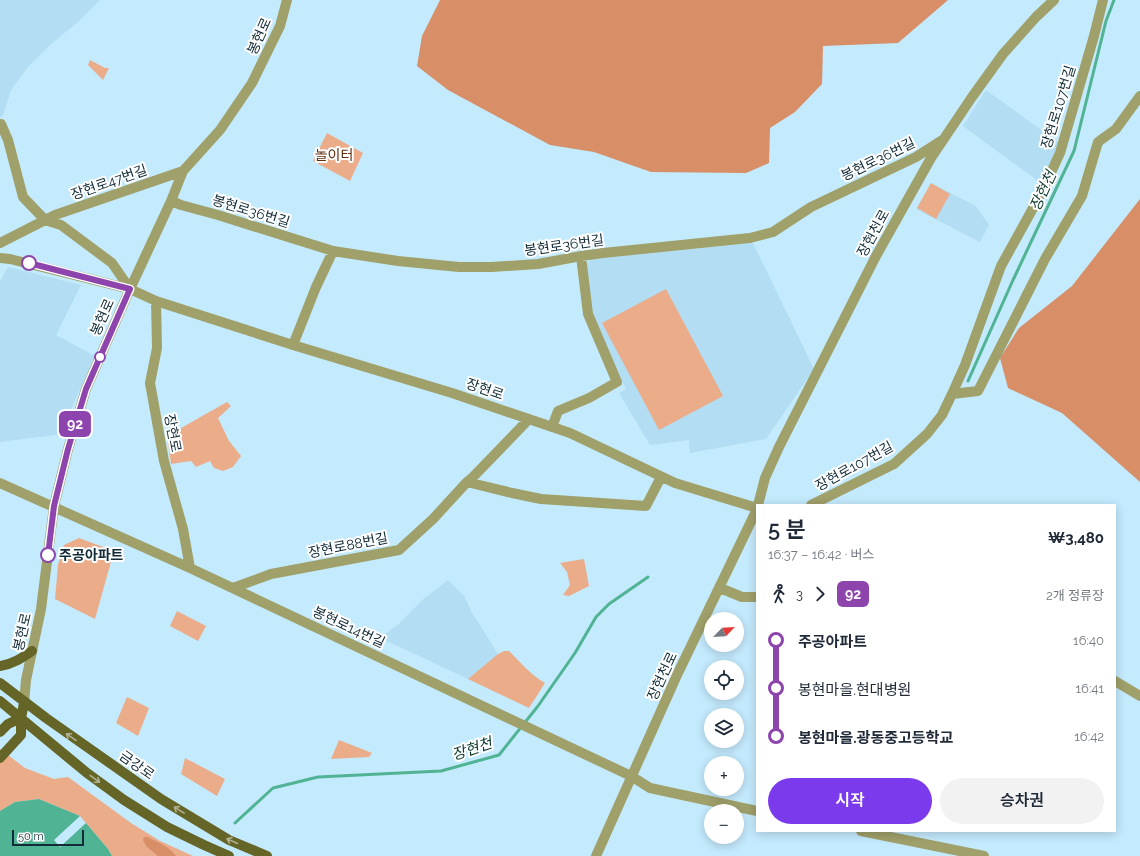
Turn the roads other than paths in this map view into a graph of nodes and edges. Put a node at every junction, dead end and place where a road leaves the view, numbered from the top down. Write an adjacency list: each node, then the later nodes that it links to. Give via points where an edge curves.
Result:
1 (287, 0): 9 (street, 봉현로, via 280,26 252,83 220,130)
2 (1054, 0): 6 (street, 장현천로, via 1002,54)
3 (1102, 0): 19 (street, 장현로107번길, via 1060,153 1043,190 1001,266)
4 (1140, 96): 19 (street, via 1116,128 1098,142 1082,196 1045,259 978,391)
5 (1, 124): 11 (street, via 8,140 23,197)
6 (944, 139): 7 (street, 봉현로36번길); 8 (street, 장현천로)
7 (919, 156): 8 (street); 14 (street, 봉현로36번길, via 811,207 773,232 750,238)
8 (928, 163): 25 (street, 장현천로, via 876,256 779,447 765,478)
9 (183, 171): 10 (street, 봉현로); 11 (street, 장현로47번길)
10 (171, 201): 13 (street, 봉현로36번길); 16 (street, 봉현로)
11 (45, 220): 12 (street, 장현로47번길); 16 (street, via 61,225 112,263)
12 (0, 243)
13 (333, 251): 14 (street, 봉현로36번길, via 459,267 538,264); 18 (street)
14 (581, 256): 21 (street, via 588,314 617,382 558,412)
15 (0, 258): 16 (street, 장현로, via 10,258)
16 (130, 289): 17 (street, 장현로); 27 (street, 봉현로, via 86,389)
17 (156, 301): 18 (street, 장현로); 30 (street, 장현로, via 157,348 150,383 164,461 183,529)
18 (293, 345): 20 (street, 장현로)
19 (952, 394): 26 (street, 장현로107번길, via 942,415 927,434 894,464)
20 (529, 419): 21 (street, 장현로); 23 (street, 장현로88번길)
21 (552, 427): 22 (street, 장현로, via 570,433)
22 (661, 477): 23 (street, via 646,506 541,499); 28 (street, 장현로)
23 (467, 482): 31 (street, 장현로88번길, via 433,519 399,550 271,574)
24 (0, 483): 27 (street, 봉현로14번길)
25 (758, 504)
26 (813, 504)
27 (54, 506): 30 (street, 봉현로14번길); 34 (street, 봉현로, via 41,609)
28 (756, 509)
29 (756, 511): 32 (street, 장현천로)
30 (190, 568): 31 (street, 봉현로14번길)
31 (233, 588): 44 (street, 봉현로14번길)
32 (720, 588): 33 (street, via 742,597); 44 (street, 장현천로)
33 (756, 597)
34 (32, 651): 35 (main road, via 20,660); 40 (street, 봉현로)
35 (0, 666)
36 (1116, 682): 38 (street)
37 (0, 683): 40 (main road, 금강로)
38 (1140, 696)
39 (0, 701): 41 (main road)
40 (24, 702): 41 (main road); 48 (main road, 금강로, one-way to 40, via 232,841 161,799)
41 (21, 718): 42 (main road, via 8,724); 43 (main road, via 21,735); 47 (main road, one-way to 47, via 124,800 167,827)
42 (1, 731)
43 (0, 758)
44 (631, 776): 45 (street, 봉현로14번길, via 650,788); 49 (street, 장현천로)
45 (756, 811)
46 (866, 832): 50 (street)
47 (229, 856)
48 (267, 856)
49 (596, 856)
50 (984, 856)

